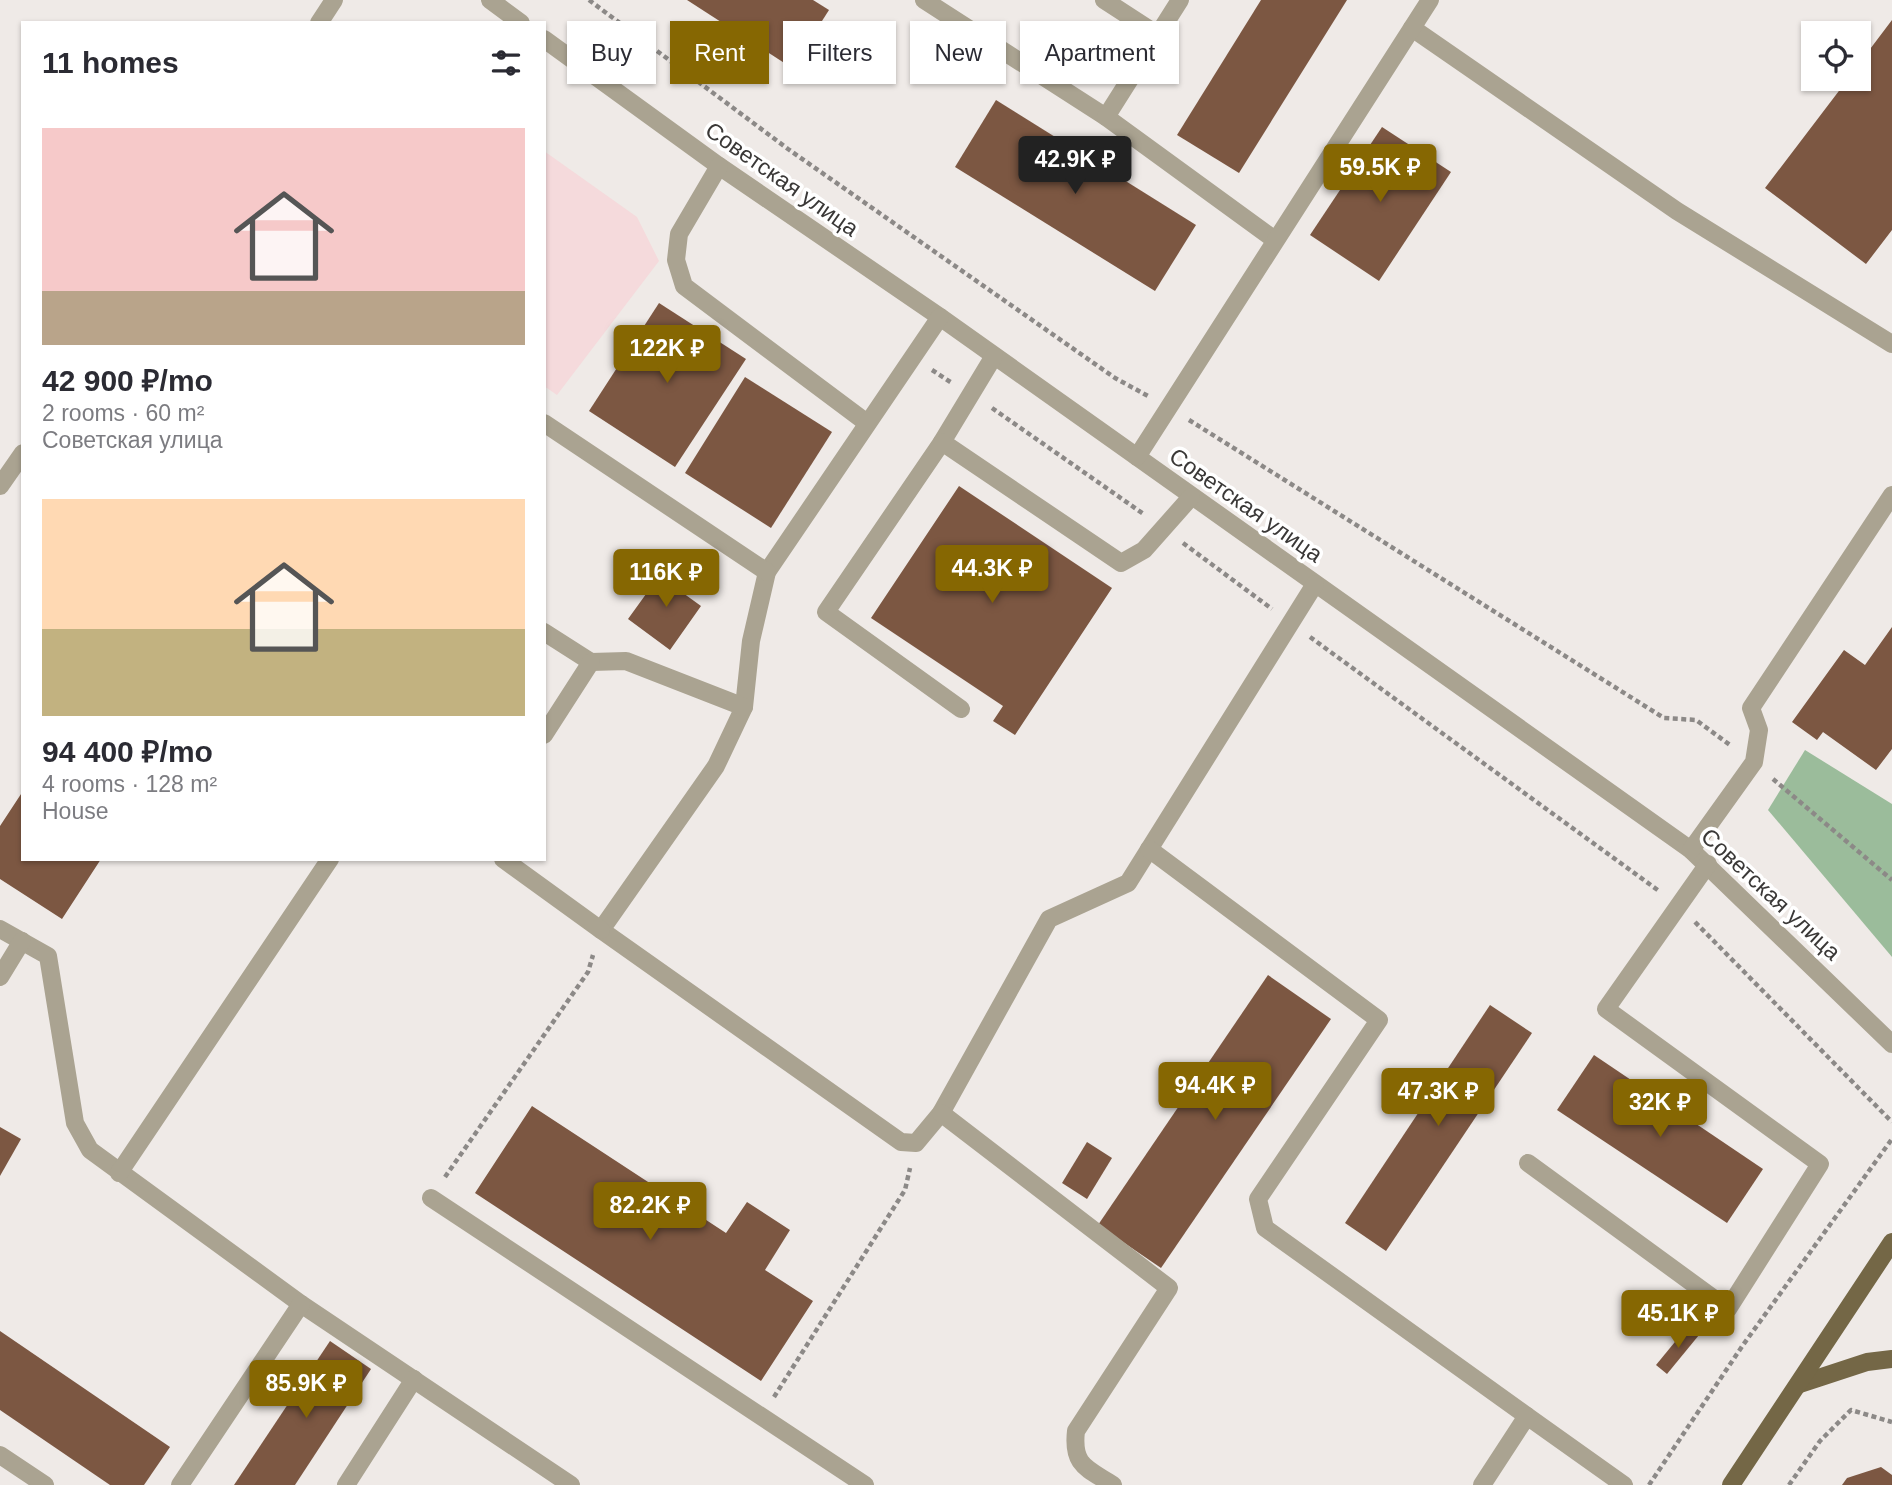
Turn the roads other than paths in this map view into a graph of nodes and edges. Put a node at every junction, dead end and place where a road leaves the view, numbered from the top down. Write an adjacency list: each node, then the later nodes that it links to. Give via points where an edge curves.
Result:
1 (334, 0): 7 (street)
2 (490, 0): 8 (street)
3 (924, 0): 14 (street)
4 (1104, 0): 9 (street)
5 (1180, 0): 10 (street)
6 (1430, 0): 11 (street)
7 (320, 21)
8 (518, 21)
9 (1136, 21)
10 (1167, 21)
11 (1412, 28): 16 (street); 18 (street, via 1677,211)
12 (546, 40): 15 (street, Советская улица)
13 (1127, 84): 14 (street)
14 (1106, 117): 16 (street)
15 (719, 166): 17 (street, Советская улица); 20 (street, via 679,233 676,260 684,286)
16 (1275, 240): 24 (street)
17 (940, 317): 19 (street, Советская улица); 20 (street)
18 (1892, 344)
19 (994, 356): 22 (street); 24 (street, Советская улица)
20 (867, 423): 28 (street)
21 (546, 424): 28 (street)
22 (942, 442): 27 (street, via 1121,563 1144,550); 33 (street, via 826,612)
23 (21, 456): 25 (street)
24 (1137, 457): 27 (street, Советская улица)
25 (0, 486)
26 (1892, 495): 36 (street, via 1751,708 1759,730 1754,762)
27 (1191, 497): 29 (street, Советская улица)
28 (767, 572): 32 (street, via 751,641)
29 (1315, 584): 35 (street); 36 (street, Советская улица)
30 (546, 633): 31 (street)
31 (591, 662): 32 (street, via 626,661); 34 (street)
32 (744, 706): 41 (street, via 716,766)
33 (961, 709)
34 (546, 732)
35 (1149, 849): 45 (street, via 1128,883 1049,919); 54 (street, via 1379,1020 1258,1199 1265,1228)
36 (1691, 850): 39 (street, Советская улица)
37 (329, 861): 47 (street)
38 (506, 861): 41 (street)
39 (1708, 864): 44 (street, Советская улица); 46 (street, via 1606,1009 1820,1164 1728,1309)
40 (0, 929): 42 (street)
41 (601, 930): 45 (street, via 901,1142 915,1143)
42 (22, 941): 43 (street); 47 (street, via 48,956 75,1123 90,1150)
43 (0, 977)
44 (1892, 1044)
45 (942, 1113): 61 (street, via 1169,1288 1076,1431 1074,1449 1080,1464)
46 (1528, 1163)
47 (119, 1173): 50 (street)
48 (431, 1198): 60 (street)
49 (1892, 1241): 53 (main road)
50 (301, 1304): 52 (street); 57 (street)
51 (1892, 1359): 53 (main road, via 1867,1362)
52 (414, 1379): 58 (street); 59 (street)
53 (1800, 1384): 64 (main road)
54 (1527, 1416): 62 (street); 63 (street)
55 (0, 1455): 56 (street)
56 (45, 1485)
57 (180, 1485)
58 (346, 1485)
59 (571, 1485)
60 (865, 1485)
61 (1113, 1485)
62 (1482, 1485)
63 (1624, 1485)
64 (1731, 1485)

